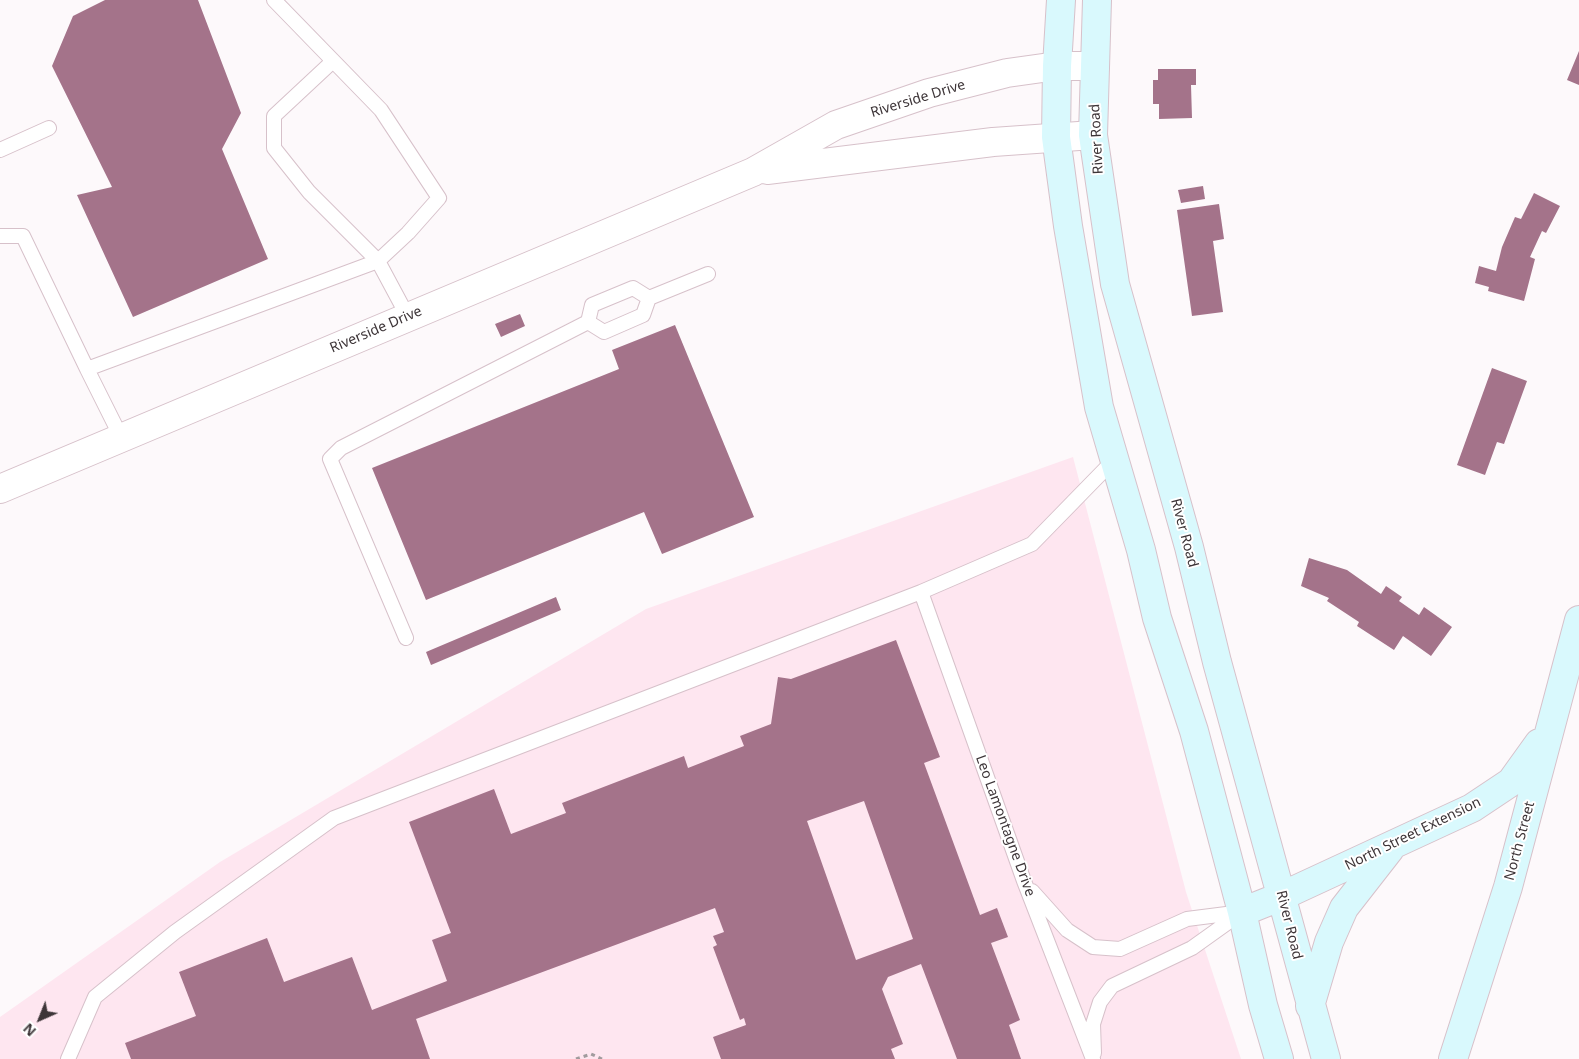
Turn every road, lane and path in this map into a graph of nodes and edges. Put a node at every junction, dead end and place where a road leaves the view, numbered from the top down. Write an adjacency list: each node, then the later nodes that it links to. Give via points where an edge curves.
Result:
1 (274, 0): 4 (lane)
2 (1061, 0): 5 (main road)
3 (1097, 0): 6 (main road, River Road)
4 (334, 61): 13 (lane, via 381,110 439,198); 13 (lane, via 274,116 274,148 309,192)
5 (1057, 66): 6 (street, Riverside Drive); 9 (main road); 11 (street, Riverside Drive, via 1007,73 930,92 864,115 836,125)
6 (1095, 66): 8 (main road, River Road)
7 (49, 128): 10 (lane)
8 (1094, 135): 9 (street, Riverside Drive); 28 (main road, River Road, via 1115,284)
9 (1056, 137): 11 (street, Riverside Drive); 20 (main road, via 1099,407)
10 (0, 150)
11 (753, 172): 16 (street, Riverside Drive)
12 (0, 236): 18 (lane, via 23,236)
13 (378, 261): 16 (lane); 18 (lane)
14 (708, 274): 15 (lane)
15 (649, 298): 17 (lane, via 643,315 604,332); 17 (lane, via 633,288 592,305)
16 (408, 316): 19 (street, Riverside Drive)
17 (588, 322): 24 (lane, via 341,448 330,460)
18 (87, 369): 19 (lane)
19 (121, 438): 21 (street, Riverside Drive)
20 (1114, 460): 22 (lane, via 1032,544); 29 (main road, via 1157,618 1194,731)
21 (0, 489)
22 (921, 592): 27 (lane, Leo Lamontagne Drive); 31 (lane, via 334,818 175,932 95,997)
23 (1579, 620): 25 (main road, North Street)
24 (406, 638)
25 (1552, 717): 26 (main road, North Street Extension, via 1534,752 1512,782 1472,808); 37 (main road, North Street, via 1508,887)
26 (1395, 843): 28 (main road, North Street Extension); 30 (main road, via 1344,908 1329,942)
27 (1024, 881): 29 (lane, via 1067,930 1093,947 1120,949 1187,919); 34 (lane, Leo Lamontagne Drive)
28 (1282, 896): 29 (main road, North Street Extension); 30 (main road, River Road)
29 (1242, 912): 34 (lane, via 1192,948 1112,986 1100,1002 1093,1024); 35 (main road, via 1263,1006)
30 (1310, 1006): 36 (main road, River Road)
31 (68, 1059)
32 (576, 1059): 33 (path, via 590,1054)
33 (602, 1059)
34 (1093, 1059)
35 (1279, 1059)
36 (1326, 1059)
37 (1453, 1059)

